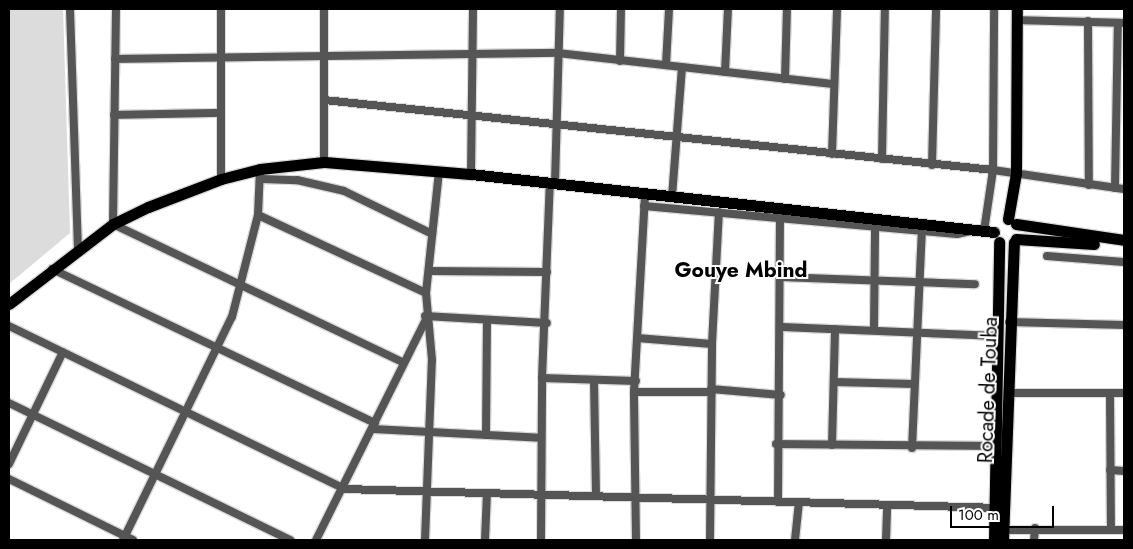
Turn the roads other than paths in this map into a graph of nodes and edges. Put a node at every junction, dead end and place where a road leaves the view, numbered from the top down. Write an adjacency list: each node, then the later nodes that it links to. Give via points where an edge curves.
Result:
1 (70, 9): 68 (street)
2 (116, 9): 22 (street)
3 (221, 9): 21 (street)
4 (324, 9): 20 (street)
5 (473, 9): 18 (street)
6 (560, 9): 19 (street)
7 (621, 9): 23 (street)
8 (669, 9): 24 (street)
9 (728, 9): 26 (street)
10 (787, 9): 27 (street)
11 (837, 9): 30 (street)
12 (885, 9): 40 (street)
13 (936, 9): 42 (street)
14 (994, 9): 43 (street)
15 (1017, 14): 16 (street); 45 (main road)
16 (1088, 21): 17 (street); 50 (street)
17 (1121, 23): 28 (street)
18 (473, 54): 19 (street); 20 (street); 34 (street)
19 (557, 54): 23 (street); 36 (street)
20 (324, 56): 21 (street); 31 (street)
21 (221, 58): 22 (street); 33 (street)
22 (115, 59): 35 (street)
23 (620, 61): 24 (street)
24 (666, 65): 25 (street)
25 (682, 67): 26 (street); 37 (street)
26 (725, 72): 27 (street)
27 (785, 79): 30 (street)
28 (1115, 79): 29 (street); 32 (street)
29 (1124, 79)
30 (833, 84): 39 (street)
31 (324, 100): 34 (street); 41 (street)
32 (1121, 106): 38 (street)
33 (221, 113): 35 (street); 48 (street)
34 (473, 114): 36 (street); 47 (street)
35 (114, 115): 60 (street)
36 (556, 125): 37 (street); 49 (street)
37 (676, 138): 39 (street); 54 (street)
38 (1120, 138): 51 (street)
39 (832, 154): 40 (street)
40 (882, 159): 42 (street)
41 (324, 162): 44 (main road); 46 (main road)
42 (932, 165): 43 (street)
43 (993, 170): 45 (street); 64 (street)
44 (438, 172): 47 (main road); 63 (street)
45 (1016, 173): 50 (street); 59 (main road)
46 (261, 174): 48 (main road); 58 (street); 63 (street, via 344,190)
47 (471, 174): 49 (main road)
48 (221, 179): 60 (main road)
49 (552, 183): 53 (main road); 73 (street)
50 (1089, 185): 51 (street)
51 (1115, 188): 52 (street)
52 (1124, 189)
53 (645, 194): 54 (main road); 55 (street)
54 (672, 197): 57 (main road)
55 (644, 206): 56 (street); 92 (street)
56 (720, 212): 57 (street); 93 (street)
57 (780, 213): 61 (street); 62 (main road); 74 (street)
58 (258, 215): 77 (street); 79 (street)
59 (1012, 221): 64 (main road, via 998,222); 65 (main road, Rocade de Touba); 66 (main road)
60 (113, 224): 68 (main road); 77 (street)
61 (875, 227): 62 (street); 75 (street)
62 (922, 227): 64 (main road); 76 (street)
63 (432, 234): 72 (street)
64 (988, 234): 65 (main road); 91 (main road, Rocade de Touba)
65 (1015, 240): 67 (main road); 83 (main road, Rocade de Touba)
66 (1124, 240)
67 (1124, 248)
68 (78, 249): 71 (main road)
69 (1047, 256): 70 (street)
70 (1124, 262)
71 (52, 269): 80 (main road); 94 (street)
72 (429, 271): 73 (street); 79 (street)
73 (547, 272): 84 (street)
74 (780, 278): 75 (street); 87 (street)
75 (876, 281): 76 (street); 89 (street)
76 (920, 282): 78 (street); 90 (street)
77 (240, 283): 94 (street, via 232,317); 96 (street)
78 (976, 284)
79 (426, 292): 81 (street)
80 (9, 304)
81 (425, 319): 82 (street); 96 (street); 112 (street, via 432,360)
82 (487, 322): 84 (street); 113 (street)
83 (1008, 322): 85 (street); 104 (main road, Rocade de Touba)
84 (547, 323): 97 (street)
85 (1124, 325)
86 (9, 326): 95 (street)
87 (782, 327): 88 (street); 107 (street)
88 (836, 329): 89 (street); 100 (street)
89 (874, 330): 90 (street)
90 (919, 332): 91 (street); 101 (street)
91 (998, 336): 117 (main road, Rocade de Touba)
92 (637, 338): 93 (street); 99 (street)
93 (712, 344): 102 (street)
94 (215, 349): 109 (street); 111 (street)
95 (62, 352): 109 (street); 110 (street)
96 (402, 362): 111 (street)
97 (542, 378): 98 (street); 114 (street)
98 (594, 380): 99 (street); 128 (street)
99 (636, 381): 103 (street)
100 (834, 382): 101 (street); 116 (street)
101 (914, 384): 118 (street)
102 (711, 390): 103 (street); 107 (street); 130 (street)
103 (634, 392): 129 (street)
104 (1008, 393): 105 (street); 134 (main road, Rocade de Touba)
105 (1110, 393): 106 (street); 120 (street)
106 (1124, 393)
107 (781, 395): 115 (street)
108 (9, 403): 110 (street)
109 (185, 412): 122 (street); 124 (street)
110 (32, 414): 119 (street); 122 (street)
111 (373, 426): 112 (street); 124 (street)
112 (427, 433): 113 (street); 125 (street)
113 (486, 435): 114 (street)
114 (541, 438): 127 (street)
115 (776, 444): 116 (street); 131 (street)
116 (832, 446): 118 (street)
117 (996, 446): 118 (street); 134 (main road, Rocade de Touba)
118 (912, 448)
119 (9, 464)
120 (1110, 470): 121 (street); 136 (street)
121 (1124, 471)
122 (155, 474): 139 (street); 141 (street)
123 (9, 479): 139 (street)
124 (344, 488): 125 (street); 142 (street)
125 (426, 491): 126 (street); 143 (street)
126 (487, 493): 127 (street); 144 (street)
127 (540, 495): 128 (street); 145 (street)
128 (596, 496): 129 (street)
129 (632, 496): 130 (street); 146 (street)
130 (712, 500): 131 (street); 147 (street)
131 (778, 502): 132 (street)
132 (798, 502): 133 (street); 148 (street)
133 (887, 505): 134 (street); 149 (street)
134 (1000, 508): 138 (main road, Rocade de Touba); 150 (main road, Rocade de Touba)
135 (1036, 528): 136 (street); 138 (street); 151 (street)
136 (1111, 530): 137 (street)
137 (1124, 530)
138 (1003, 535)
139 (124, 538): 140 (street)
140 (133, 540)
141 (290, 540)
142 (316, 540)
143 (424, 540)
144 (485, 540)
145 (541, 540)
146 (636, 540)
147 (710, 540)
148 (795, 540)
149 (886, 540)
150 (994, 540)
151 (1034, 540)

